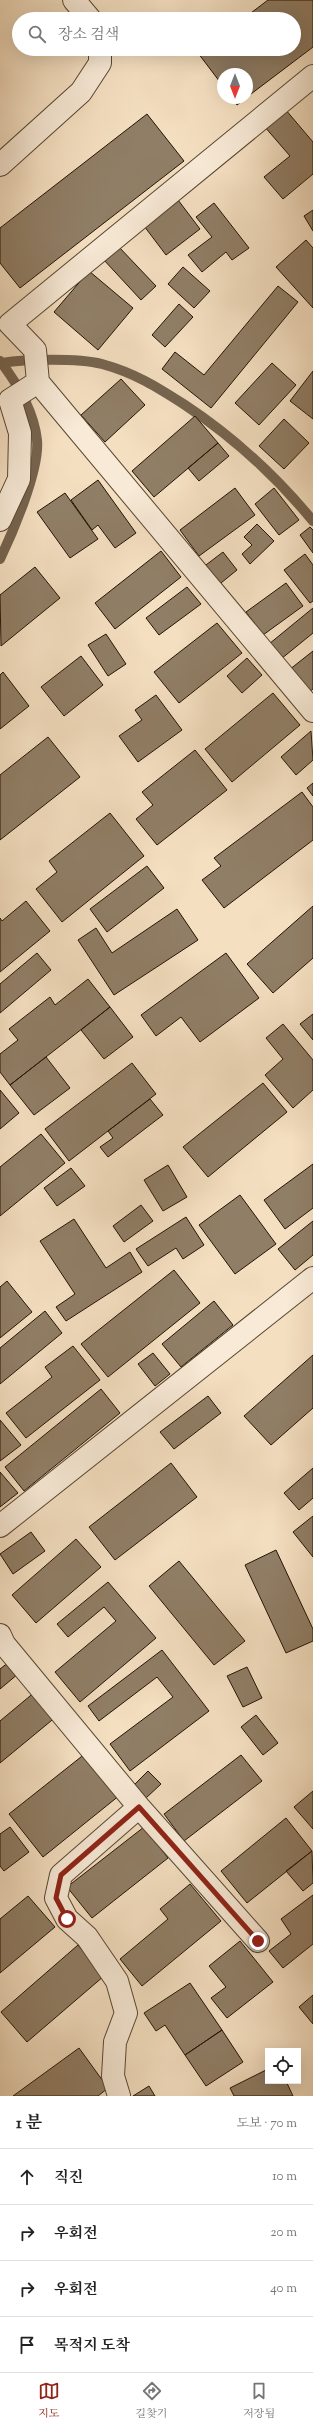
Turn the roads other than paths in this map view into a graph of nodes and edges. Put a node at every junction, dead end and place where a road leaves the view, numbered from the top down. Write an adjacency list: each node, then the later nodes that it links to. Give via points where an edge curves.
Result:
1 (74, 0): 2 (street)
2 (84, 12)
3 (100, 56): 5 (street, via 100,63 81,92)
4 (313, 76): 6 (street)
5 (0, 165)
6 (5, 318): 7 (street)
7 (30, 378): 8 (street, via 20,433 19,479); 9 (street)
8 (0, 520)
9 (313, 711)
10 (313, 1278): 11 (street)
11 (0, 1526)
12 (0, 1635): 13 (street, via 4,1644)
13 (139, 1807): 14 (street); 15 (street, via 61,1875 56,1898 67,1919 87,1937 117,1981 126,2013 115,2042 113,2076)
14 (258, 1941)
15 (119, 2096)

